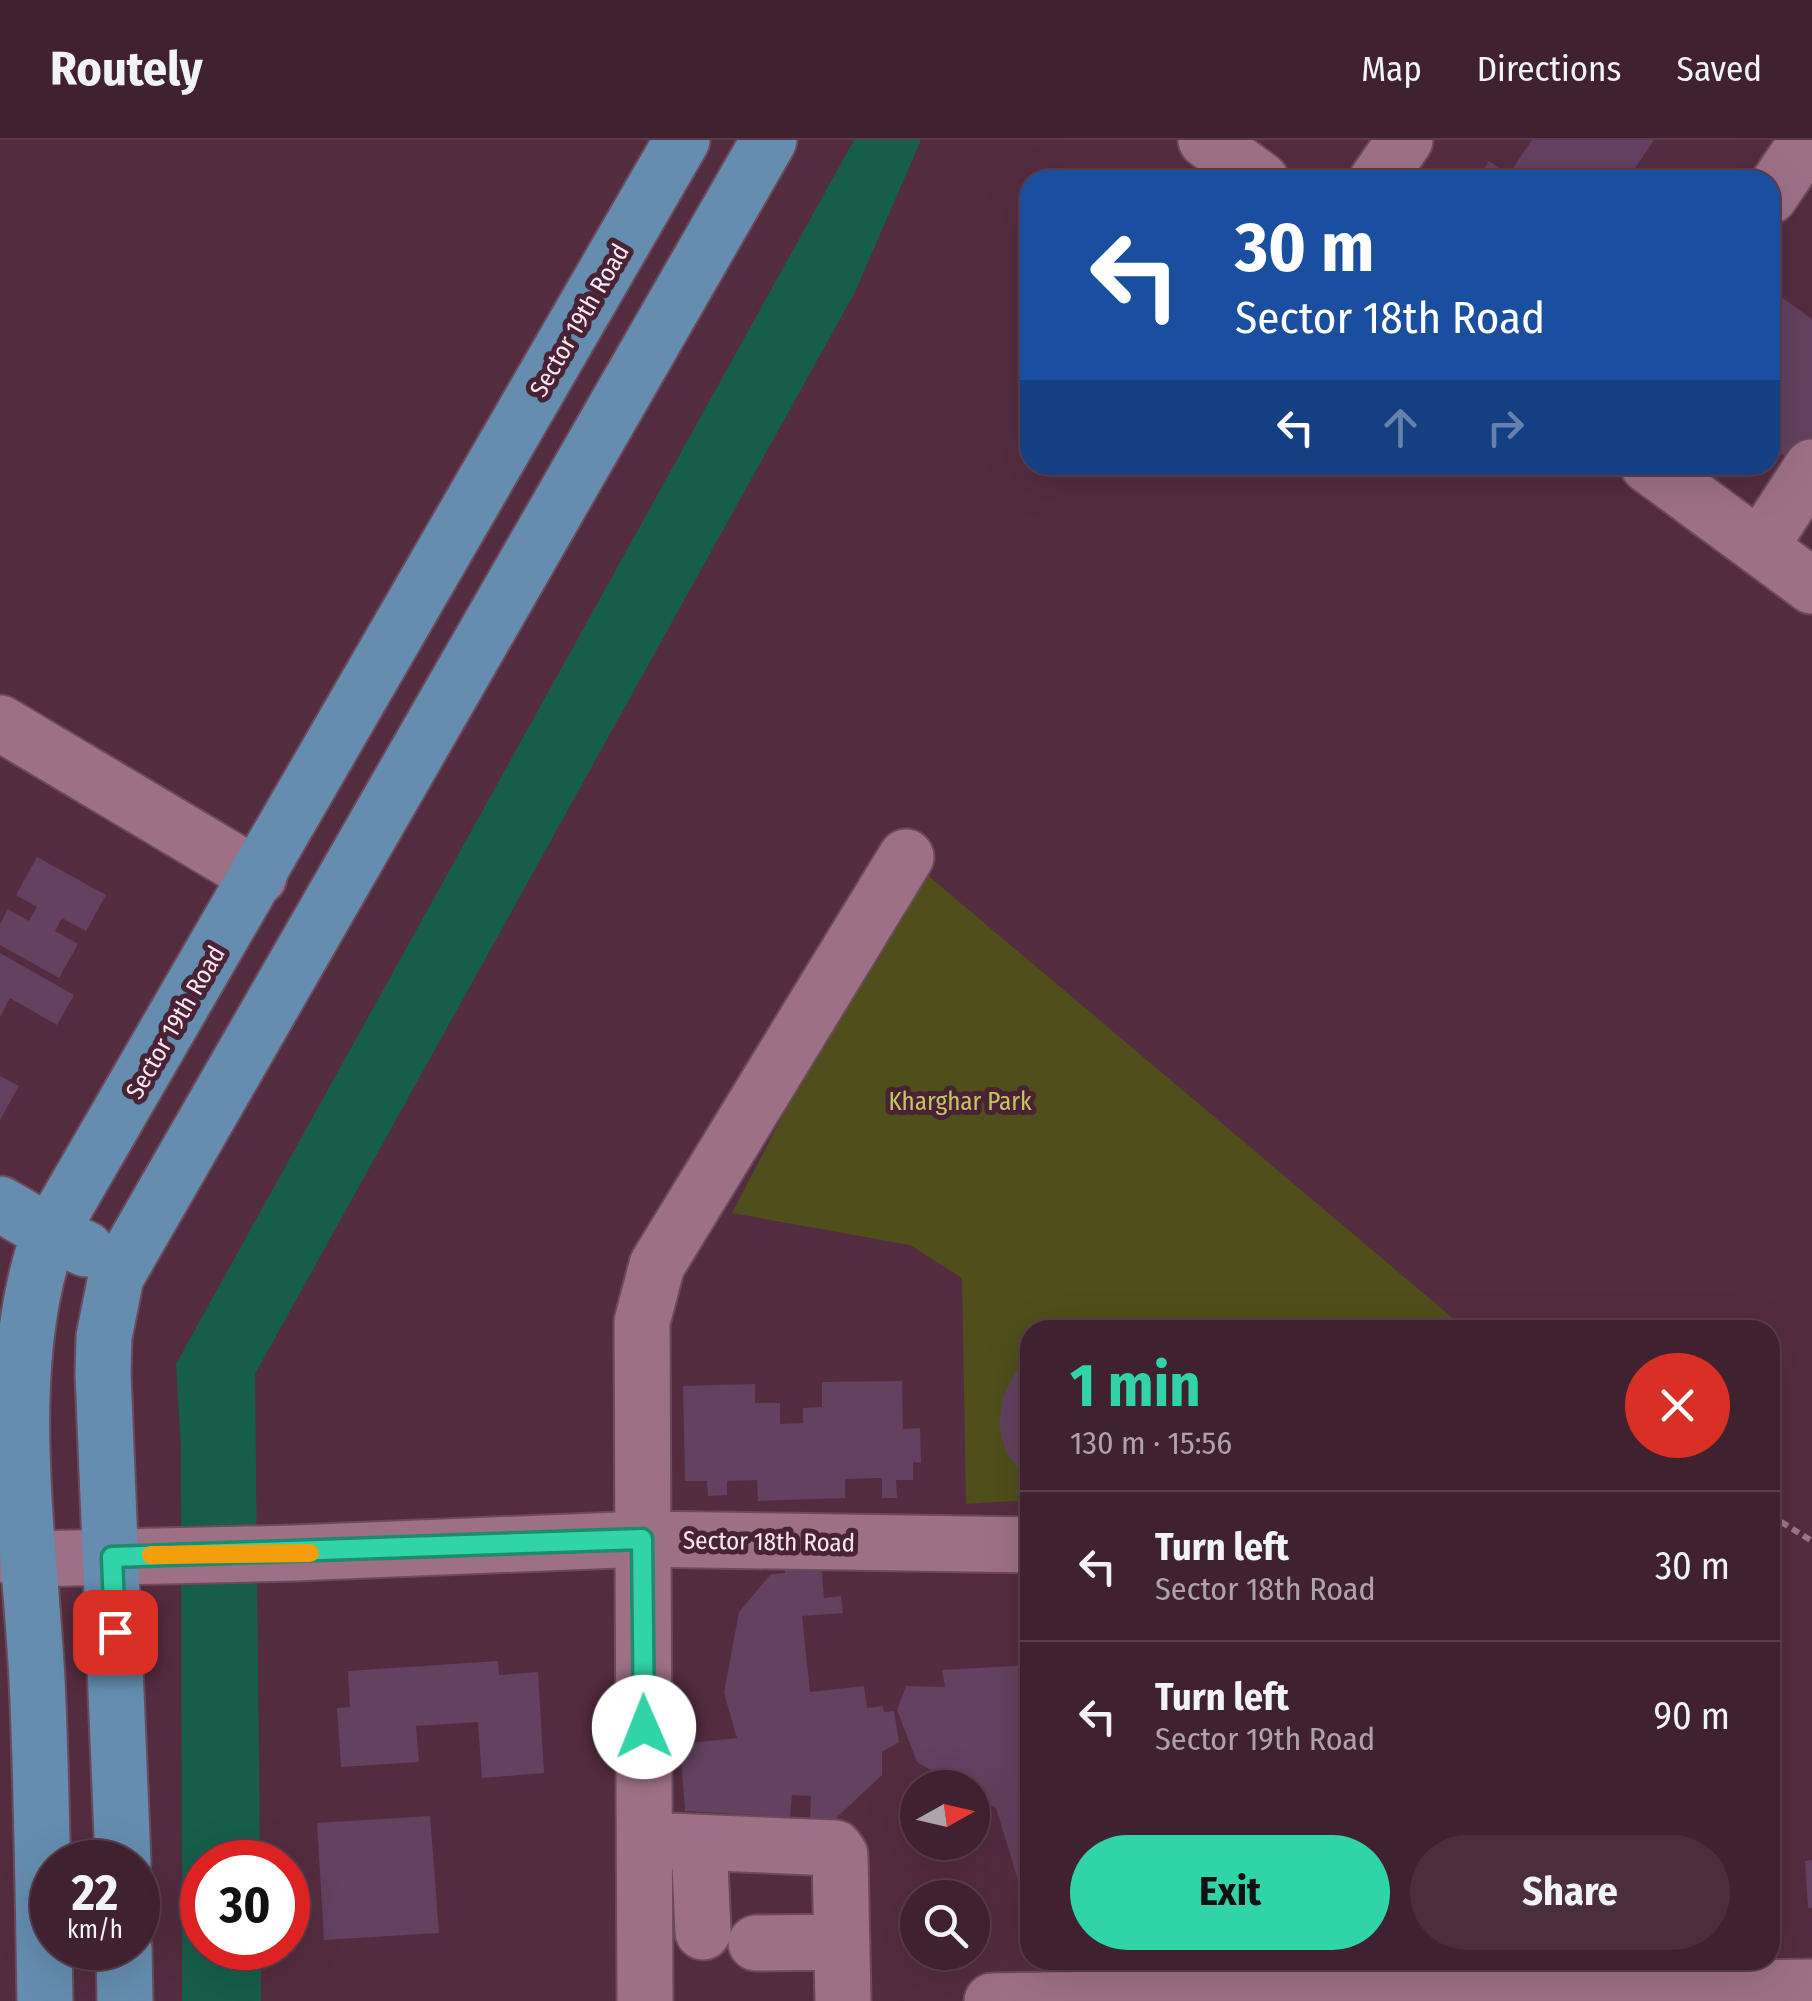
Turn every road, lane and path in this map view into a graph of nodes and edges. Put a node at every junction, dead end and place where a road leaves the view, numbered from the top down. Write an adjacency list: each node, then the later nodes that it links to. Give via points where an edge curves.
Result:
1 (682, 140): 15 (main road, Sector 19th Road)
2 (769, 140): 18 (main road)
3 (1206, 140): 6 (street)
4 (1405, 140): 7 (street)
5 (1808, 140): 8 (street)
6 (1247, 170)
7 (1384, 170)
8 (1780, 181)
9 (1796, 467): 11 (street)
10 (1661, 475): 11 (street)
11 (1760, 548): 12 (street)
12 (1812, 586)
13 (0, 723): 15 (street)
14 (906, 857): 22 (street, via 657,1265 642,1322)
15 (259, 877): 17 (main road, Sector 19th Road)
16 (0, 1204): 17 (main road)
17 (50, 1234): 18 (main road); 19 (main road, Sector 19th Road)
18 (121, 1264): 20 (main road)
19 (16, 1285): 20 (main road); 25 (main road, Sector 19th Road, via 23,1382)
20 (106, 1326): 26 (main road)
21 (1780, 1521): 23 (path)
22 (642, 1539): 24 (street, Sector 18th Road); 26 (street, Sector 18th Road); 28 (street)
23 (1812, 1541)
24 (1020, 1545)
25 (14, 1556): 26 (street, Sector 18th Road); 37 (main road, Sector 19th Road, via 38,1698)
26 (112, 1557): 27 (main road)
27 (122, 1840)
28 (645, 1840): 29 (street); 39 (street)
29 (699, 1842): 30 (street); 31 (street, via 835,1848)
30 (703, 1932)
31 (842, 1942): 32 (street); 40 (street)
32 (756, 1943)
33 (124, 1970): 38 (main road)
34 (1596, 1984): 35 (street); 36 (street)
35 (1812, 1986)
36 (1133, 2000): 41 (street)
37 (45, 2001)
38 (125, 2001)
39 (645, 2001)
40 (843, 2001)
41 (992, 2001)

